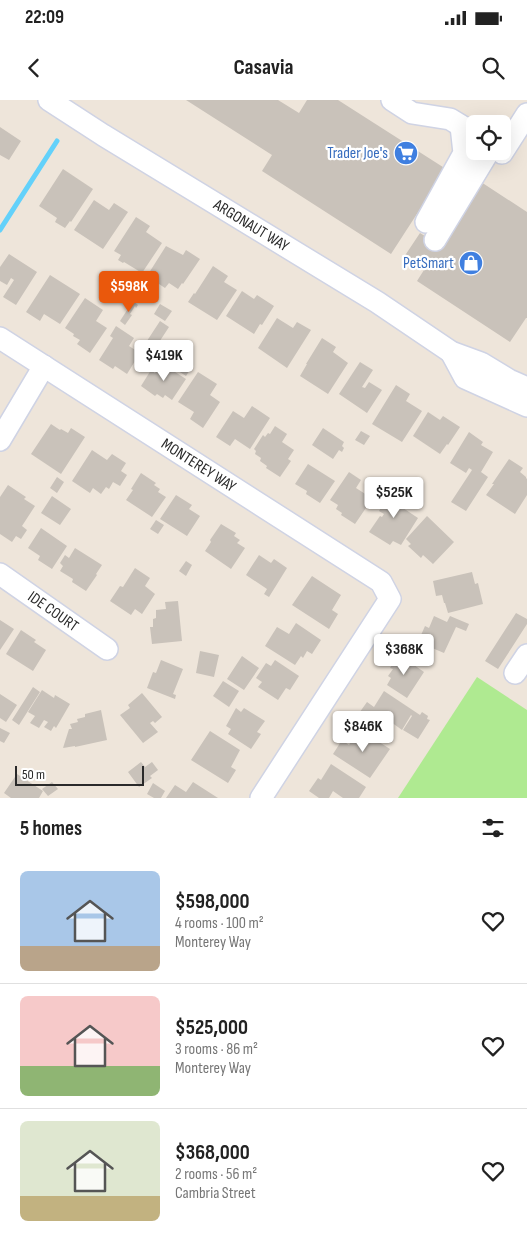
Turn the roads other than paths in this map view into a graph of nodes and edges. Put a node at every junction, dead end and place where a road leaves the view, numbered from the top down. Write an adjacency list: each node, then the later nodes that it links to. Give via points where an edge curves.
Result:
1 (48, 100): 9 (street, ARGONAUT WAY, via 377,302)
2 (392, 100): 4 (street, via 412,113 450,119)
3 (527, 114): 5 (street)
4 (466, 129)
5 (511, 138)
6 (466, 141): 7 (street, via 430,231)
7 (482, 160)
8 (0, 338): 10 (street, MONTEREY WAY)
9 (450, 352): 11 (street, ARGONAUT WAY, via 481,363); 12 (street, ARGONAUT WAY, via 465,378)
10 (44, 366): 13 (street); 18 (street, MONTEREY WAY, via 381,582 390,599)
11 (527, 388)
12 (527, 406)
13 (0, 440)
14 (0, 574): 15 (street, IDE COURT)
15 (107, 649)
16 (527, 655): 17 (street)
17 (515, 673)
18 (261, 798)

